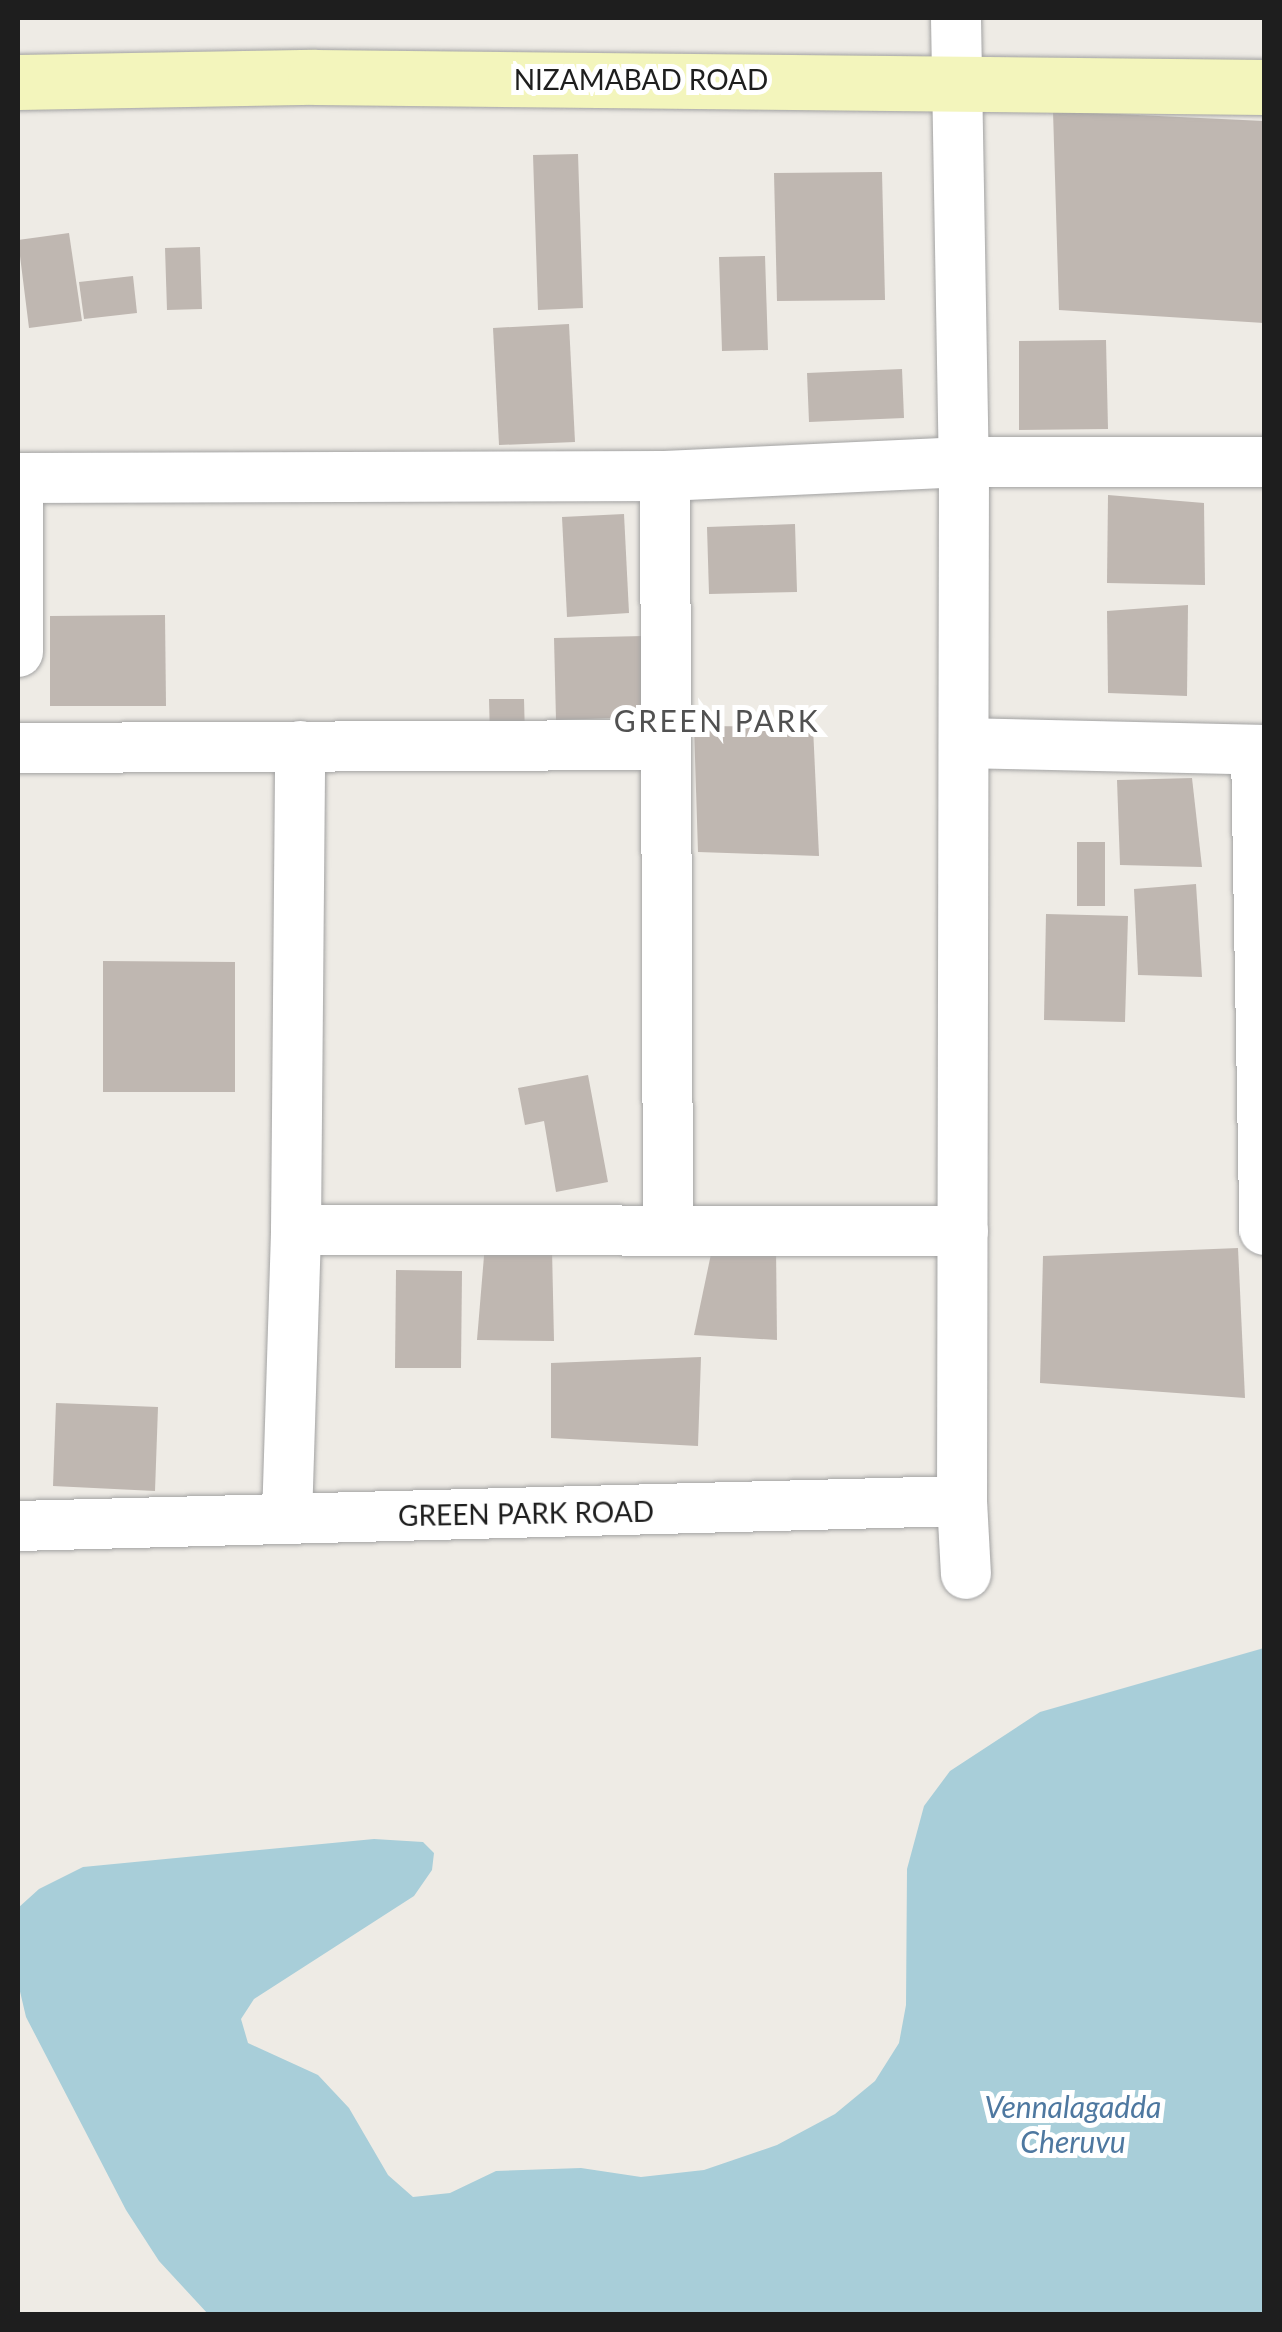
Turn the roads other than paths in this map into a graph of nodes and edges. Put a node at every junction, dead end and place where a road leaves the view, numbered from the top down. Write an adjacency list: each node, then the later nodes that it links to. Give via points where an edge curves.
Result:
1 (956, 18): 2 (street)
2 (959, 81): 3 (main road, NIZAMABAD ROAD); 4 (main road, NIZAMABAD ROAD); 5 (street)
3 (18, 82)
4 (1264, 87)
5 (964, 462): 6 (street); 7 (street); 10 (street)
6 (1264, 462)
7 (665, 476): 8 (street); 11 (street)
8 (18, 478): 9 (street)
9 (18, 652)
10 (964, 743): 14 (street); 18 (street)
11 (666, 745): 12 (street); 16 (street)
12 (300, 746): 13 (street); 15 (street)
13 (18, 748)
14 (1260, 750): 17 (street)
15 (296, 1230): 16 (street); 20 (street)
16 (668, 1230): 18 (street)
17 (1264, 1230)
18 (963, 1231): 19 (street)
19 (962, 1501): 20 (street, GREEN PARK ROAD); 22 (street)
20 (287, 1519): 21 (street, GREEN PARK ROAD)
21 (18, 1526)
22 (966, 1574)

